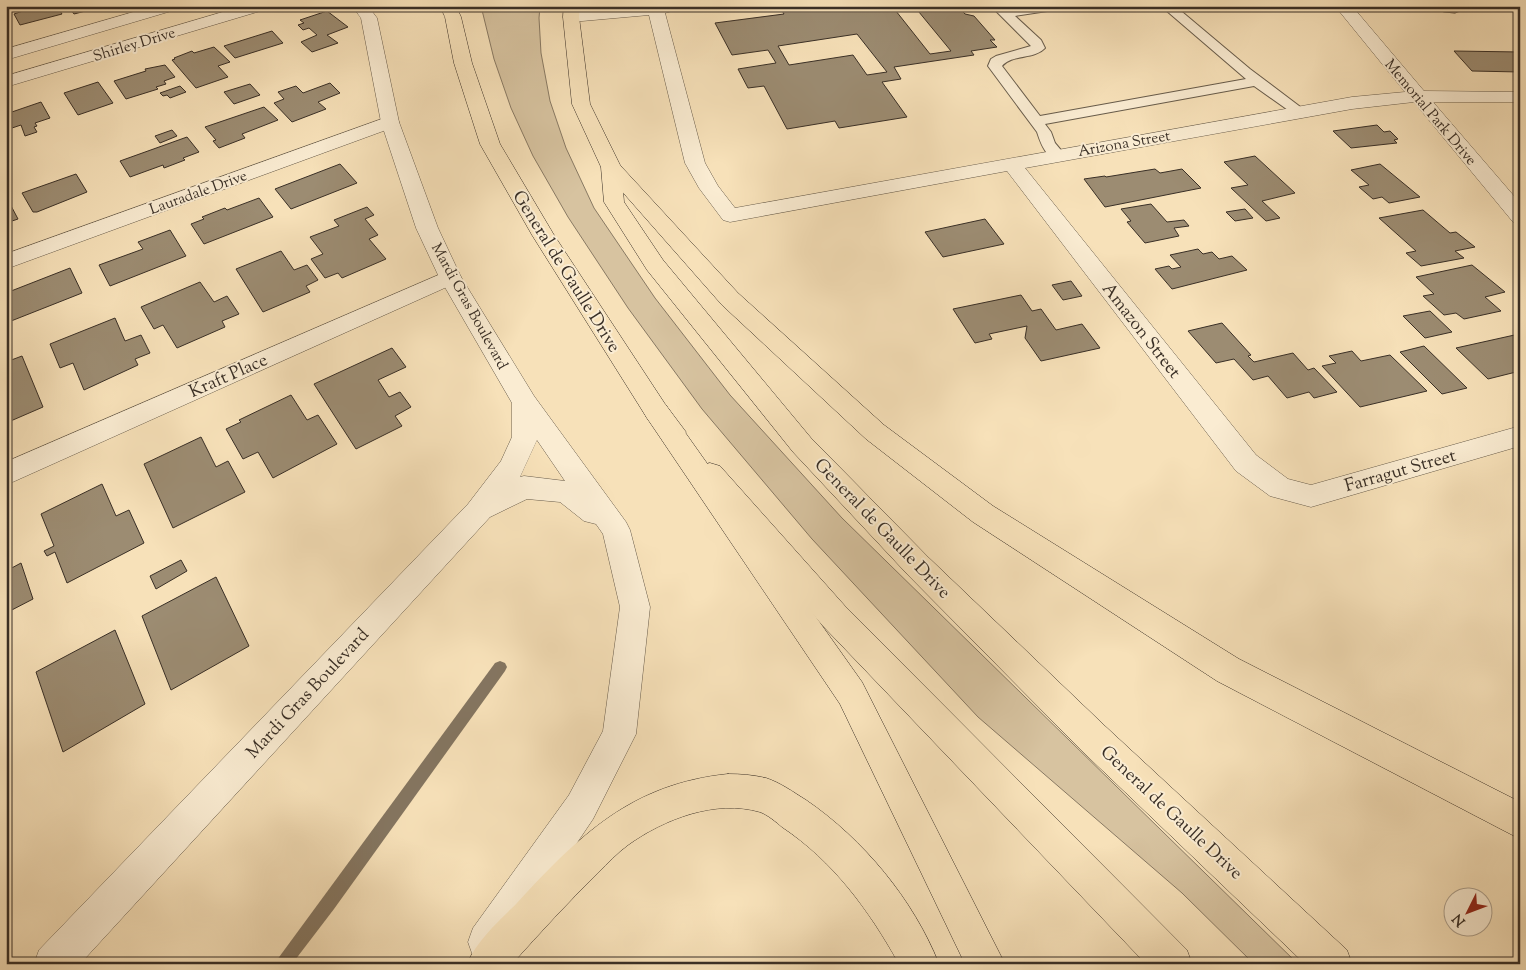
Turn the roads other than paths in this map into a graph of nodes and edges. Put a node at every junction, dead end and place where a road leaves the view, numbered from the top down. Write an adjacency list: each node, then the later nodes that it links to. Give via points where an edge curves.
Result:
1 (172, 6): 11 (street, Shirley Drive)
2 (261, 6): 13 (street, Shirley Drive)
3 (360, 6): 18 (street, Mardi Gras Boulevard, via 369,18)
4 (448, 6): 26 (main road, General de Gaulle Drive, via 490,144 543,235)
5 (1054, 6): 9 (lane)
6 (1167, 6): 12 (lane)
7 (1343, 6): 14 (street, Memorial Park Drive)
8 (664, 8): 10 (street); 20 (street, Arizona Street, via 695,163 730,215)
9 (1001, 10): 17 (lane, via 1038,48 1000,58 995,66)
10 (572, 12): 21 (main road, General de Gaulle Drive, via 581,104)
11 (6, 55)
12 (1257, 81): 16 (lane); 17 (lane)
13 (6, 82)
14 (1417, 96): 15 (street, Arizona Street); 16 (street, Arizona Street); 22 (street, Memorial Park Drive)
15 (1520, 97)
16 (1300, 112): 19 (street, Arizona Street)
17 (1036, 121): 19 (lane)
18 (390, 122): 23 (street, Lauradale Drive); 24 (street, Mardi Gras Boulevard, via 427,228)
19 (1058, 155): 20 (street, Arizona Street)
20 (1012, 164): 29 (street, Amazon Street, via 1246,463)
21 (611, 168): 32 (main road, via 730,299 875,432 983,514 1228,670); 39 (main road, General de Gaulle Drive, via 614,202 655,265 802,445 918,566 1092,738)
22 (1520, 217)
23 (6, 262)
24 (450, 277): 25 (street, Mardi Gras Boulevard); 28 (street, Kraft Place)
25 (525, 404): 30 (street, Mardi Gras Boulevard, via 525,437 512,467); 31 (street, Mardi Gras Boulevard)
26 (656, 411): 37 (main road, via 851,693); 38 (main road, General de Gaulle Drive, via 834,616)
27 (1520, 436): 29 (street, Farragut Street, via 1311,496)
28 (6, 474)
29 (1280, 488)
30 (478, 512): 31 (street, via 524,487 567,492); 33 (street, Mardi Gras Boulevard)
31 (616, 530): 34 (street, Mardi Gras Boulevard, via 635,607 619,734 582,807)
32 (1520, 821)
33 (53, 964)
34 (472, 964)
35 (486, 964): 36 (main road, via 571,873 616,832 664,804 705,794 743,791 768,796 809,822 854,866 902,930)
36 (920, 964)
37 (986, 964)
38 (1173, 964)
39 (1333, 964)

